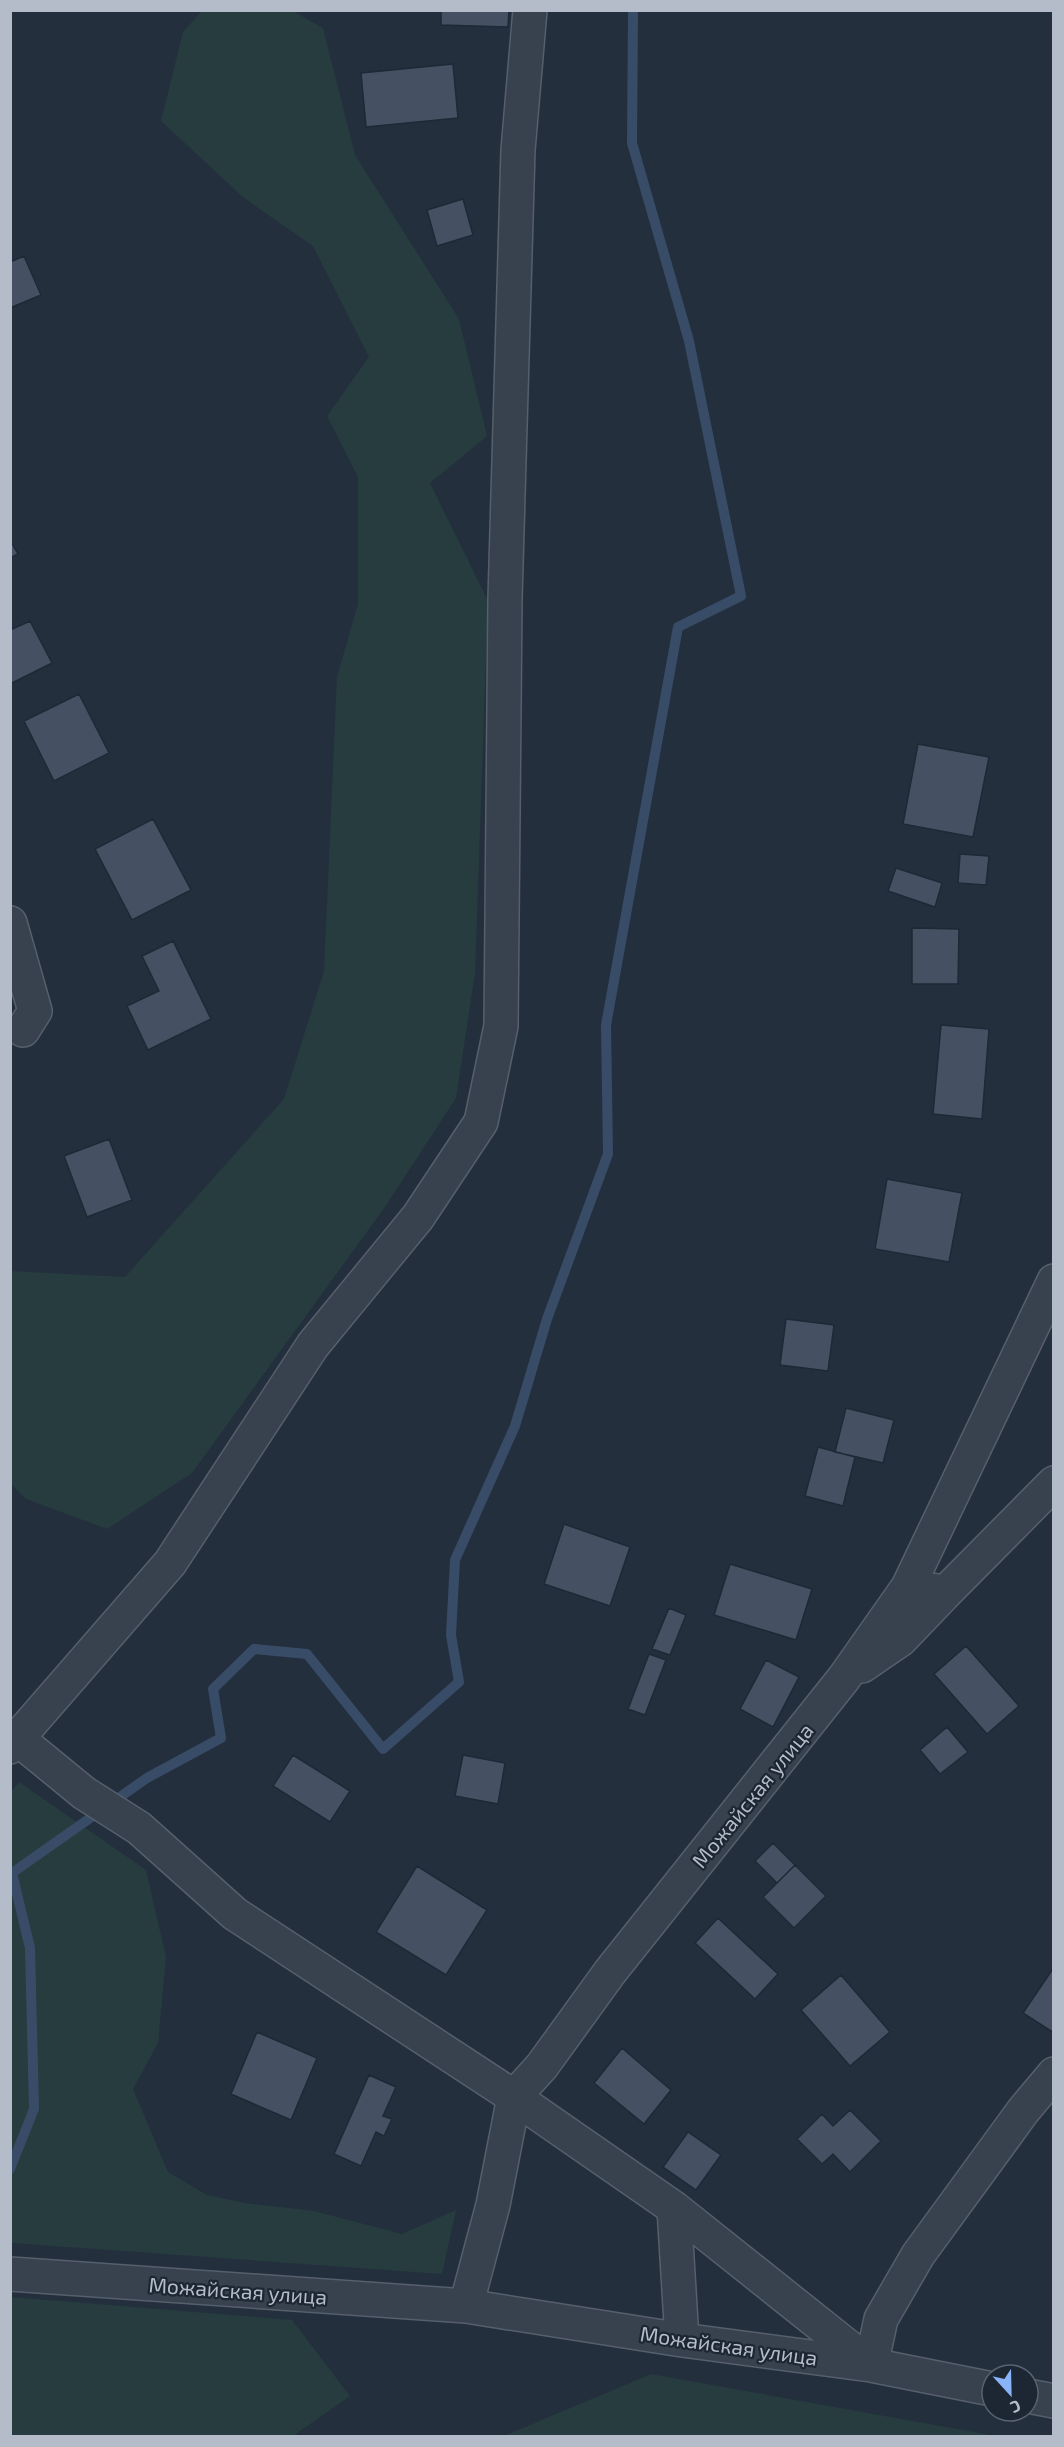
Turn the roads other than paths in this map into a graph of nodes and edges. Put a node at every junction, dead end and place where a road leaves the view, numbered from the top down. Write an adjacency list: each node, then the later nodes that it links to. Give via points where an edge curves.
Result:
1 (530, 10): 9 (street, via 517,174 506,599 501,1026 481,1122 418,1217 313,1345 170,1563)
2 (10, 923): 3 (street, via 35,1011)
3 (23, 1030)
4 (1053, 1281): 6 (street, Можайская улица)
5 (1053, 1483): 7 (street)
6 (908, 1587): 7 (street); 8 (street, Можайская улица)
7 (946, 1592): 8 (street, via 900,1640)
8 (844, 1678): 11 (street, Можайская улица)
9 (14, 1743): 11 (street, via 139,1828 235,1914)
10 (1053, 2074): 16 (street, via 918,2255 880,2319)
11 (514, 2097): 12 (street); 14 (street, via 493,2205)
12 (674, 2208): 15 (street); 16 (street)
13 (10, 2274): 14 (street, Можайская улица)
14 (466, 2306): 15 (street, Можайская улица)
15 (682, 2340): 16 (street, Можайская улица)
16 (871, 2365): 17 (street, Можайская улица)
17 (980, 2387)

